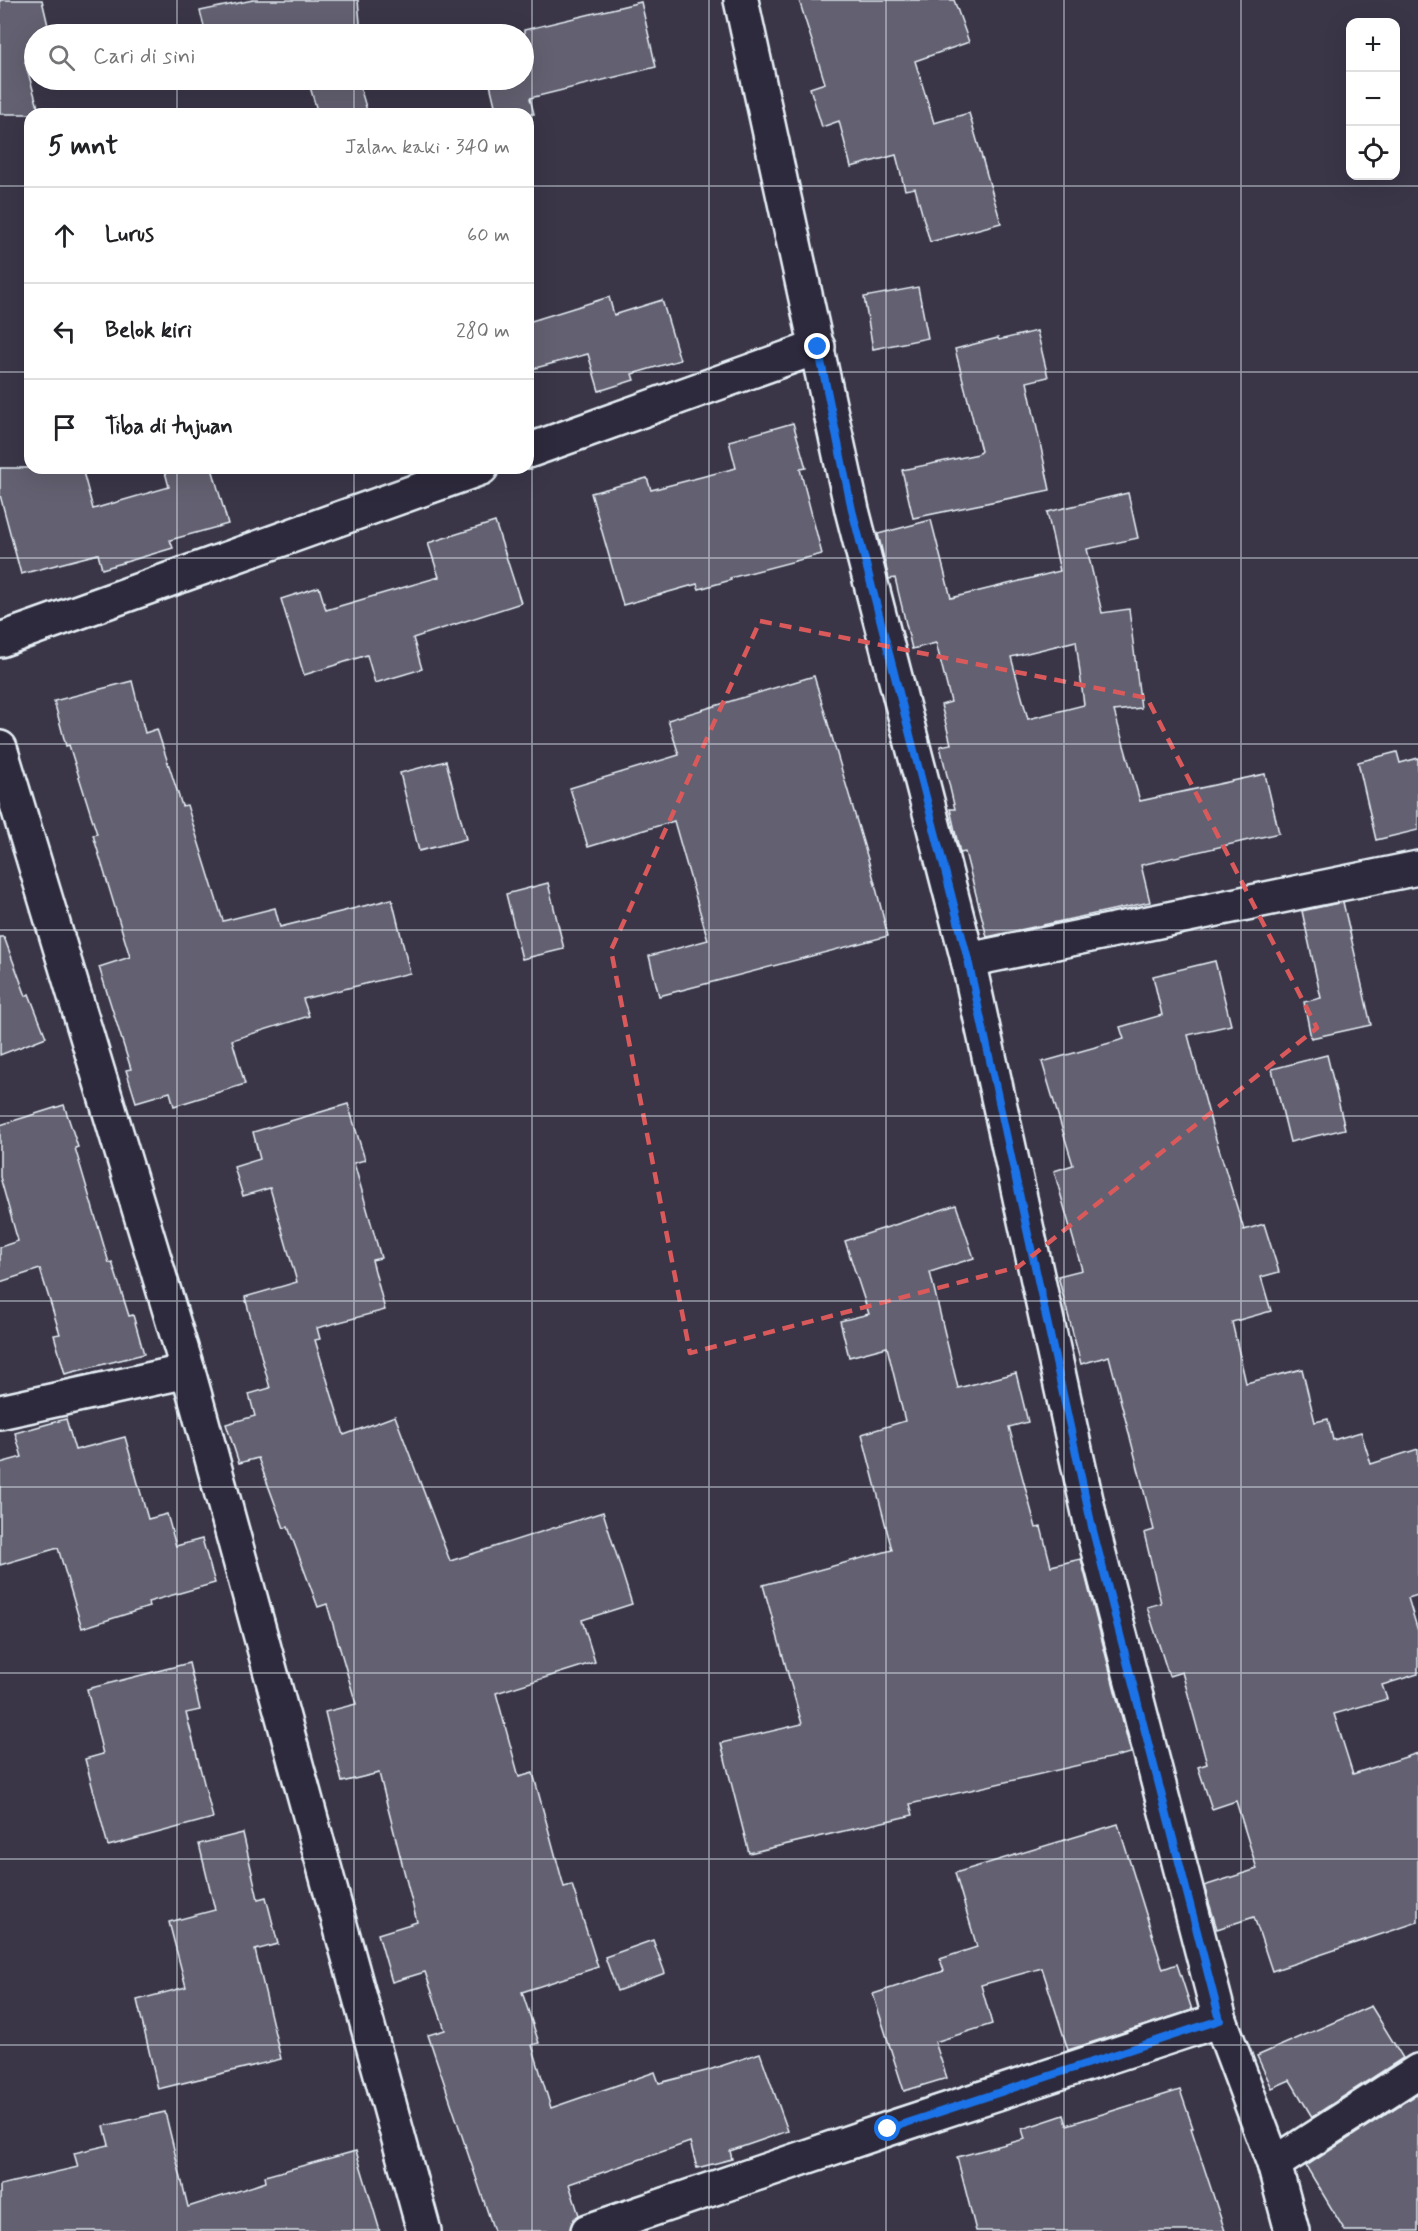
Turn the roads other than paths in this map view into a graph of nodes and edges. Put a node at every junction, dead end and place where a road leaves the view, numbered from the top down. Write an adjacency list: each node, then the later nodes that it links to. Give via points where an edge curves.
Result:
1 (741, 0): 2 (street)
2 (818, 347): 3 (street); 8 (street, via 852,510)
3 (534, 449)
4 (464, 474): 5 (street)
5 (0, 640)
6 (0, 748): 9 (street)
7 (1418, 868): 8 (street)
8 (968, 960): 11 (street, via 1092,1527)
9 (188, 1371): 10 (street); 14 (street)
10 (0, 1412)
11 (1220, 2020): 13 (street); 15 (street)
12 (1418, 2071): 13 (street)
13 (1274, 2164): 16 (street)
14 (424, 2231)
15 (588, 2231)
16 (1293, 2231)

